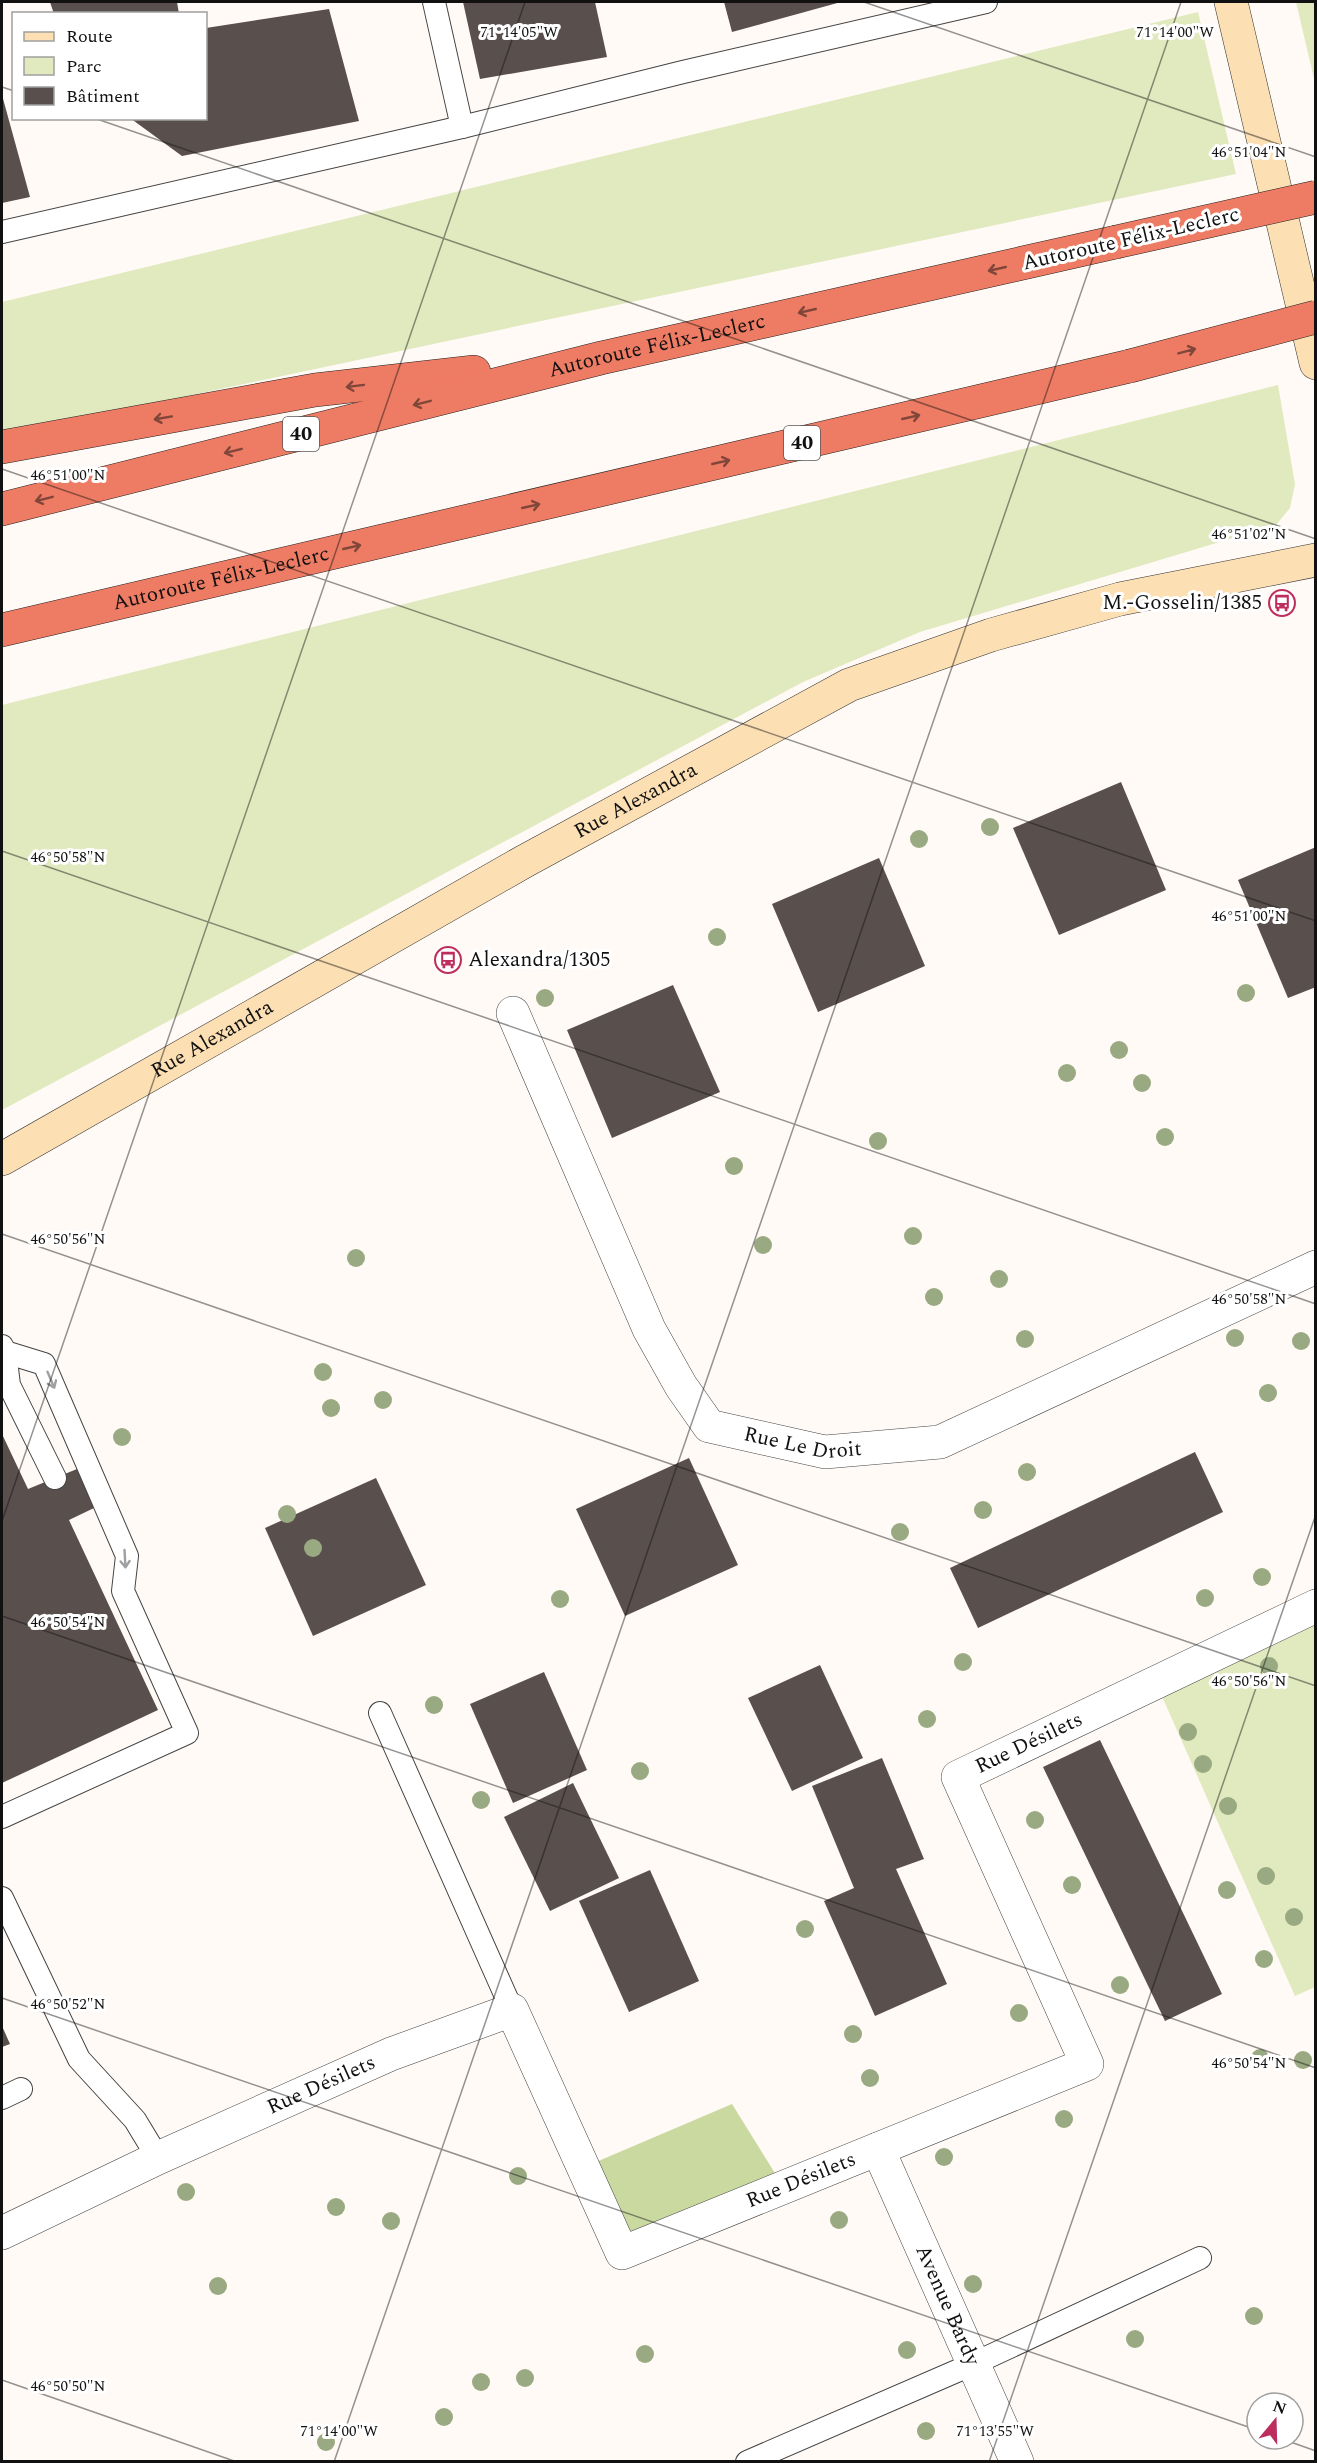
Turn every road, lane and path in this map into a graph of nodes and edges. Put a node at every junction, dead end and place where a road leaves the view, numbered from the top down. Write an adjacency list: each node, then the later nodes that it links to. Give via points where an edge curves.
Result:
1 (434, 2): 4 (lane)
2 (986, 2): 4 (lane)
3 (1231, 2): 9 (street)
4 (462, 126): 6 (lane)
5 (1316, 197): 8 (highway, Autoroute Félix-Leclerc / 40, one-way to 8, bridge)
6 (2, 232)
7 (1316, 317): 13 (highway, Autoroute Félix-Leclerc / 40, one-way to 7, bridge, via 1130,366)
8 (601, 358): 10 (highway, one-way to 10, via 315,390); 11 (highway, Autoroute Félix-Leclerc / 40, one-way to 11)
9 (1316, 363)
10 (2, 447)
11 (2, 509)
12 (1316, 560): 17 (street, Rue Alexandra, via 1120,599 990,635 849,685 525,861)
13 (50, 618): 14 (highway, Autoroute Félix-Leclerc / 40); 15 (highway)
14 (2, 630)
15 (2, 642)
16 (513, 1013): 18 (street, Rue Le Droit, via 649,1329 709,1426 825,1452 940,1442)
17 (2, 1159)
18 (1316, 1267)
19 (3, 1349): 20 (lane, via 9,1385); 23 (lane, one-way to 23, via 45,1364 127,1556 123,1591 187,1733)
20 (55, 1478)
21 (1316, 1606): 26 (street, Rue Désilets, via 958,1777 1087,2064)
22 (380, 1713): 25 (lane)
23 (2, 1817)
24 (2, 1898): 27 (lane, via 79,2059 135,2120)
25 (512, 2010): 26 (street, Rue Désilets, via 621,2253); 27 (street, Rue Désilets, via 391,2054)
26 (878, 2149): 30 (street, Avenue Bardy)
27 (158, 2158): 28 (street, Rue Désilets)
28 (2, 2233)
29 (1200, 2258): 30 (lane)
30 (973, 2364): 31 (lane); 32 (street, Avenue Bardy)
31 (747, 2462)
32 (1017, 2462)

